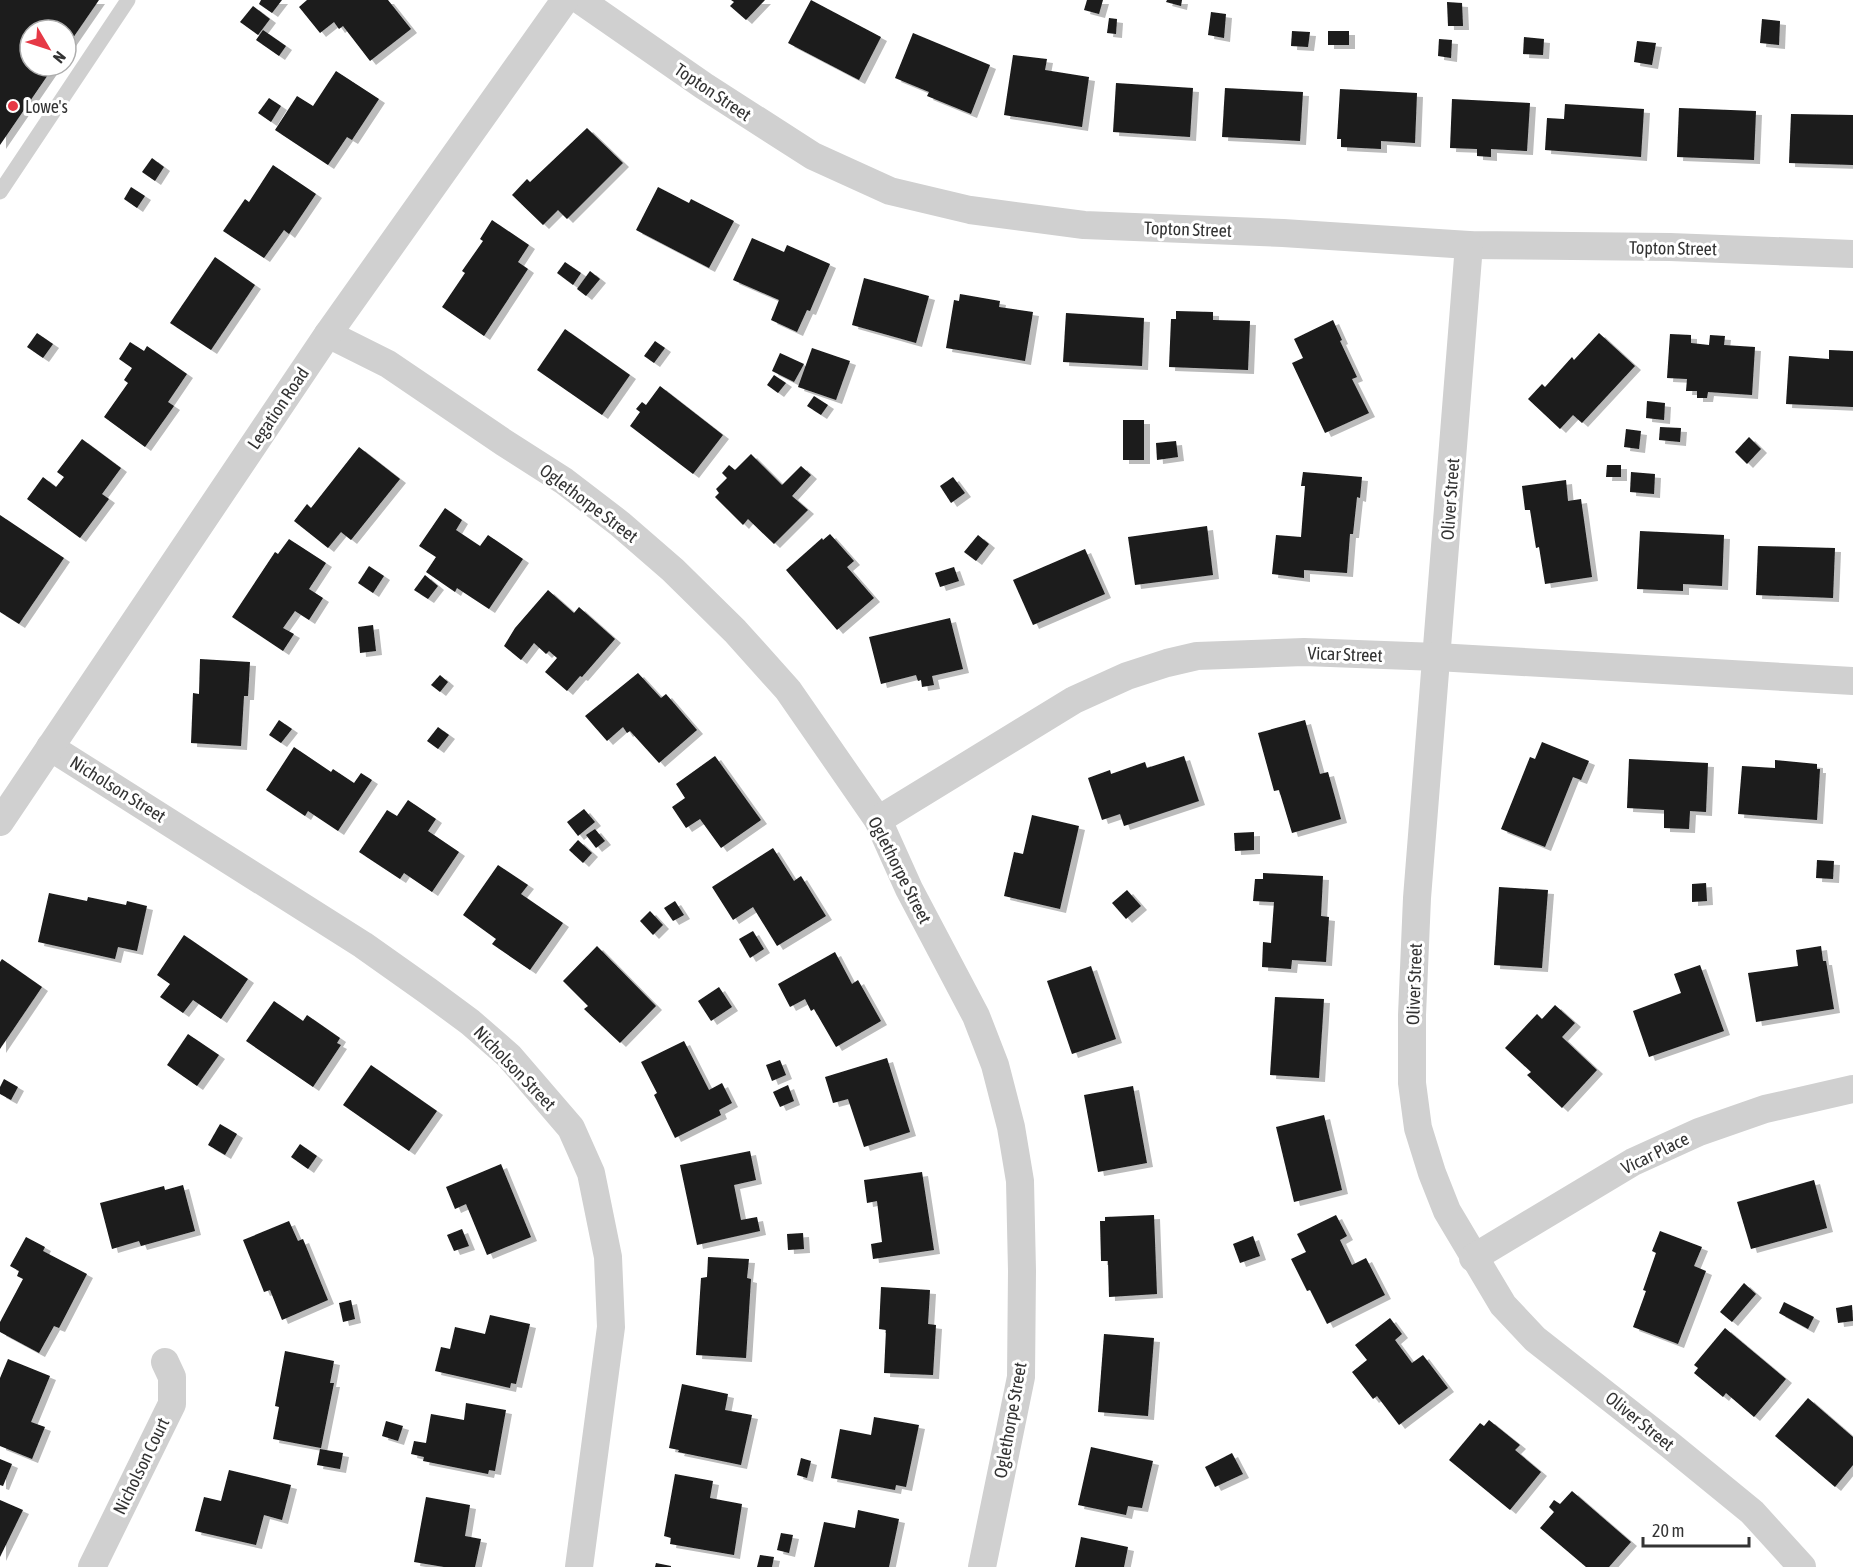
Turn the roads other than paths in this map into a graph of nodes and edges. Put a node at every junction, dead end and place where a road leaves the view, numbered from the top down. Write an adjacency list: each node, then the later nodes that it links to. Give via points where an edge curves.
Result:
1 (128, 0): 4 (lane)
2 (565, 0): 7 (street, Legation Road)
3 (580, 0): 5 (street, Topton Street, via 803,149 890,191 970,210 1084,225 1283,232)
4 (0, 192)
5 (1469, 245): 6 (street, Topton Street); 8 (street, Oliver Street)
6 (1853, 254)
7 (328, 334): 10 (street, Legation Road); 11 (street, Oglethorpe Street, via 388,364 564,481 673,570 788,690)
8 (1437, 657): 9 (street, Vicar Street); 11 (street, Vicar Street, via 1304,652 1197,656 1167,663 1074,700); 14 (street, Oliver Street, via 1417,898 1412,1083 1418,1128 1432,1173)
9 (1853, 681)
10 (50, 747): 12 (street, Legation Road); 17 (street, Nicholson Street, via 429,991 509,1056 571,1128 591,1173 608,1257 611,1327)
11 (878, 820): 18 (street, Oglethorpe Street, via 909,889 976,1016 995,1065 1020,1181 1021,1377)
12 (0, 822)
13 (1853, 1089): 14 (street, Vicar Place, via 1764,1109 1699,1132 1633,1162)
14 (1473, 1258): 19 (street, Oliver Street, via 1503,1305 1535,1339 1752,1512)
15 (165, 1362): 16 (street, Nicholson Court, via 172,1377 172,1404)
16 (92, 1567)
17 (579, 1567)
18 (982, 1567)
19 (1802, 1567)

